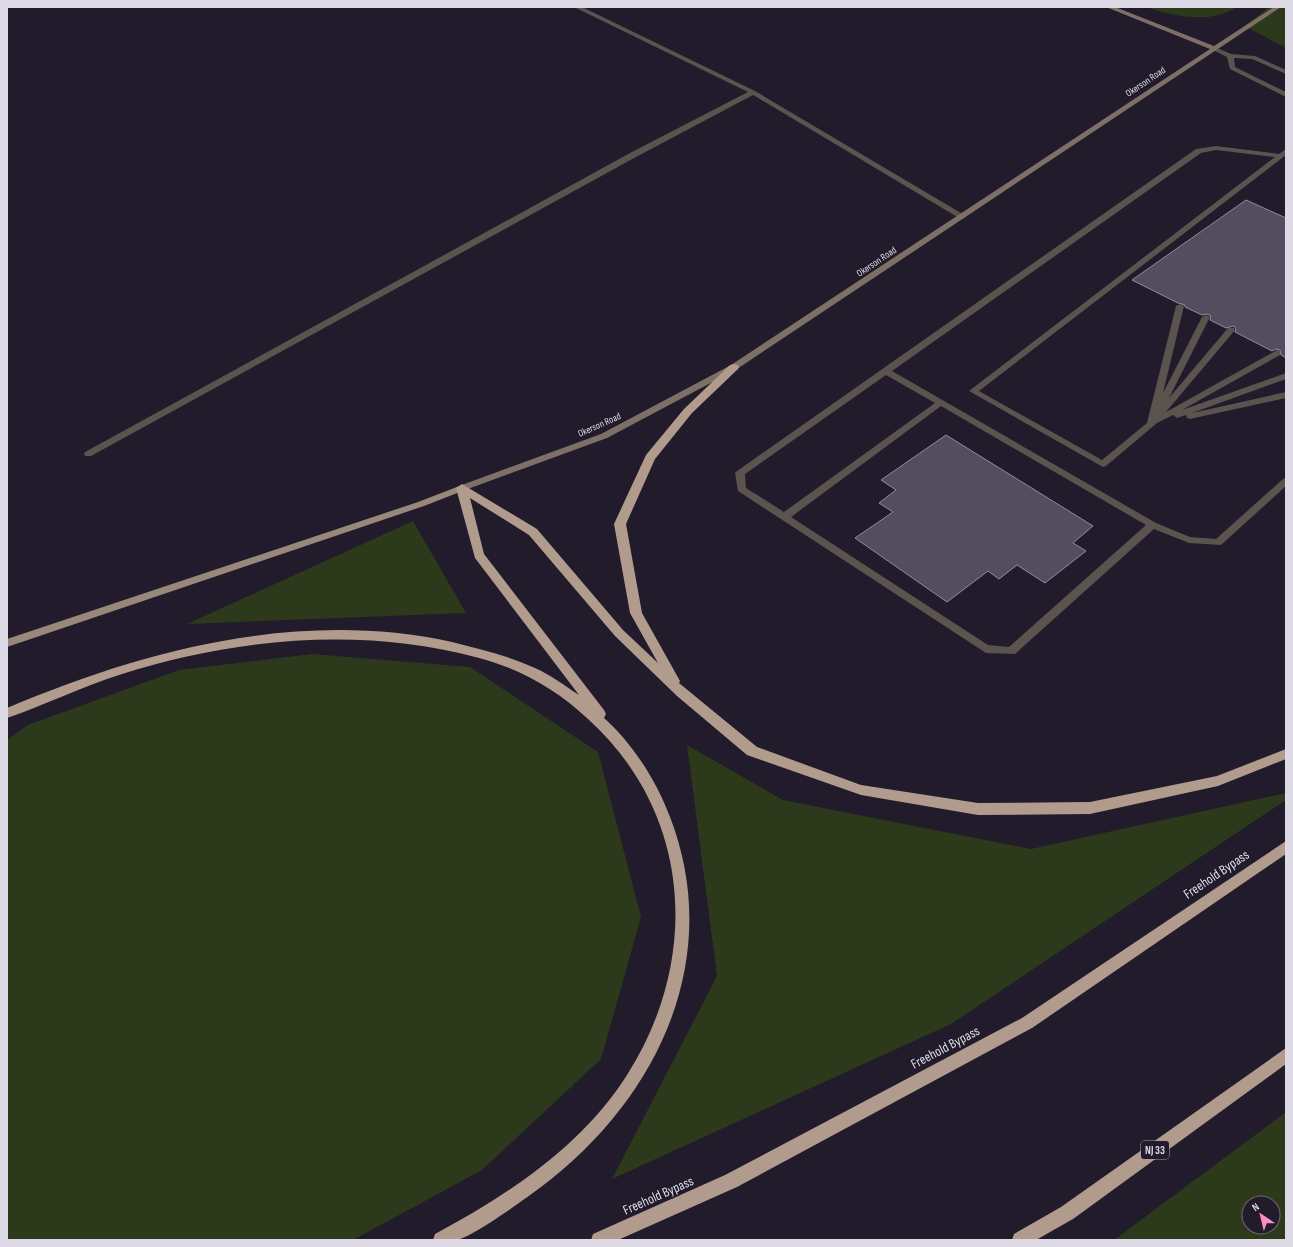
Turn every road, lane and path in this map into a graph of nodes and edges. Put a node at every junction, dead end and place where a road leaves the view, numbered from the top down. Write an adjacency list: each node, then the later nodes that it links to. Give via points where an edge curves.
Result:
1 (577, 7): 7 (lane)
2 (1109, 7): 4 (street)
3 (1278, 7): 4 (street, Okerson Road)
4 (1215, 49): 5 (lane); 10 (street, Okerson Road)
5 (1230, 56): 6 (lane, via 1253,57); 8 (lane, via 1232,68)
6 (1286, 72)
7 (753, 92): 10 (lane); 21 (lane)
8 (1286, 95)
9 (1283, 154): 16 (lane, via 1216,148 1199,151); 20 (lane, via 973,391 1103,464)
10 (962, 216): 15 (street, Okerson Road)
11 (1180, 306): 20 (lane)
12 (1206, 317): 20 (lane)
13 (1231, 330): 20 (lane)
14 (1277, 353): 20 (lane)
15 (734, 367): 23 (street, Okerson Road, via 604,436); 27 (highway, via 688,411 650,458 620,524 636,613)
16 (886, 371): 19 (lane); 24 (lane, via 740,473 741,489)
17 (1286, 376): 20 (lane)
18 (1286, 395): 20 (lane)
19 (940, 402): 24 (lane); 25 (lane)
20 (1151, 424)
21 (88, 454)
22 (1286, 480): 25 (lane, via 1218,543 1189,540)
23 (462, 488): 26 (main road); 27 (highway, via 534,532 619,633); 30 (highway, via 479,555)
24 (784, 517): 25 (lane, via 986,649 1011,652)
25 (1153, 525)
26 (7, 643)
27 (681, 693): 29 (highway, via 752,751 861,790 978,810 1090,808 1218,781)
28 (7, 714): 30 (highway, via 35,700 102,676 168,656 234,643 343,635 403,638 453,645 508,661 538,675 601,720)
29 (1286, 754)
30 (639, 765): 33 (highway, via 660,805 677,856 682,891 683,919 678,971 662,1024 631,1083 598,1125 572,1151 518,1195)
31 (1286, 847): 34 (highway, Freehold Bypass, via 1027,1022 731,1181)
32 (1286, 1055): 35 (highway, NJ 33, via 1067,1213)
33 (441, 1240)
34 (599, 1240)
35 (1020, 1240)

